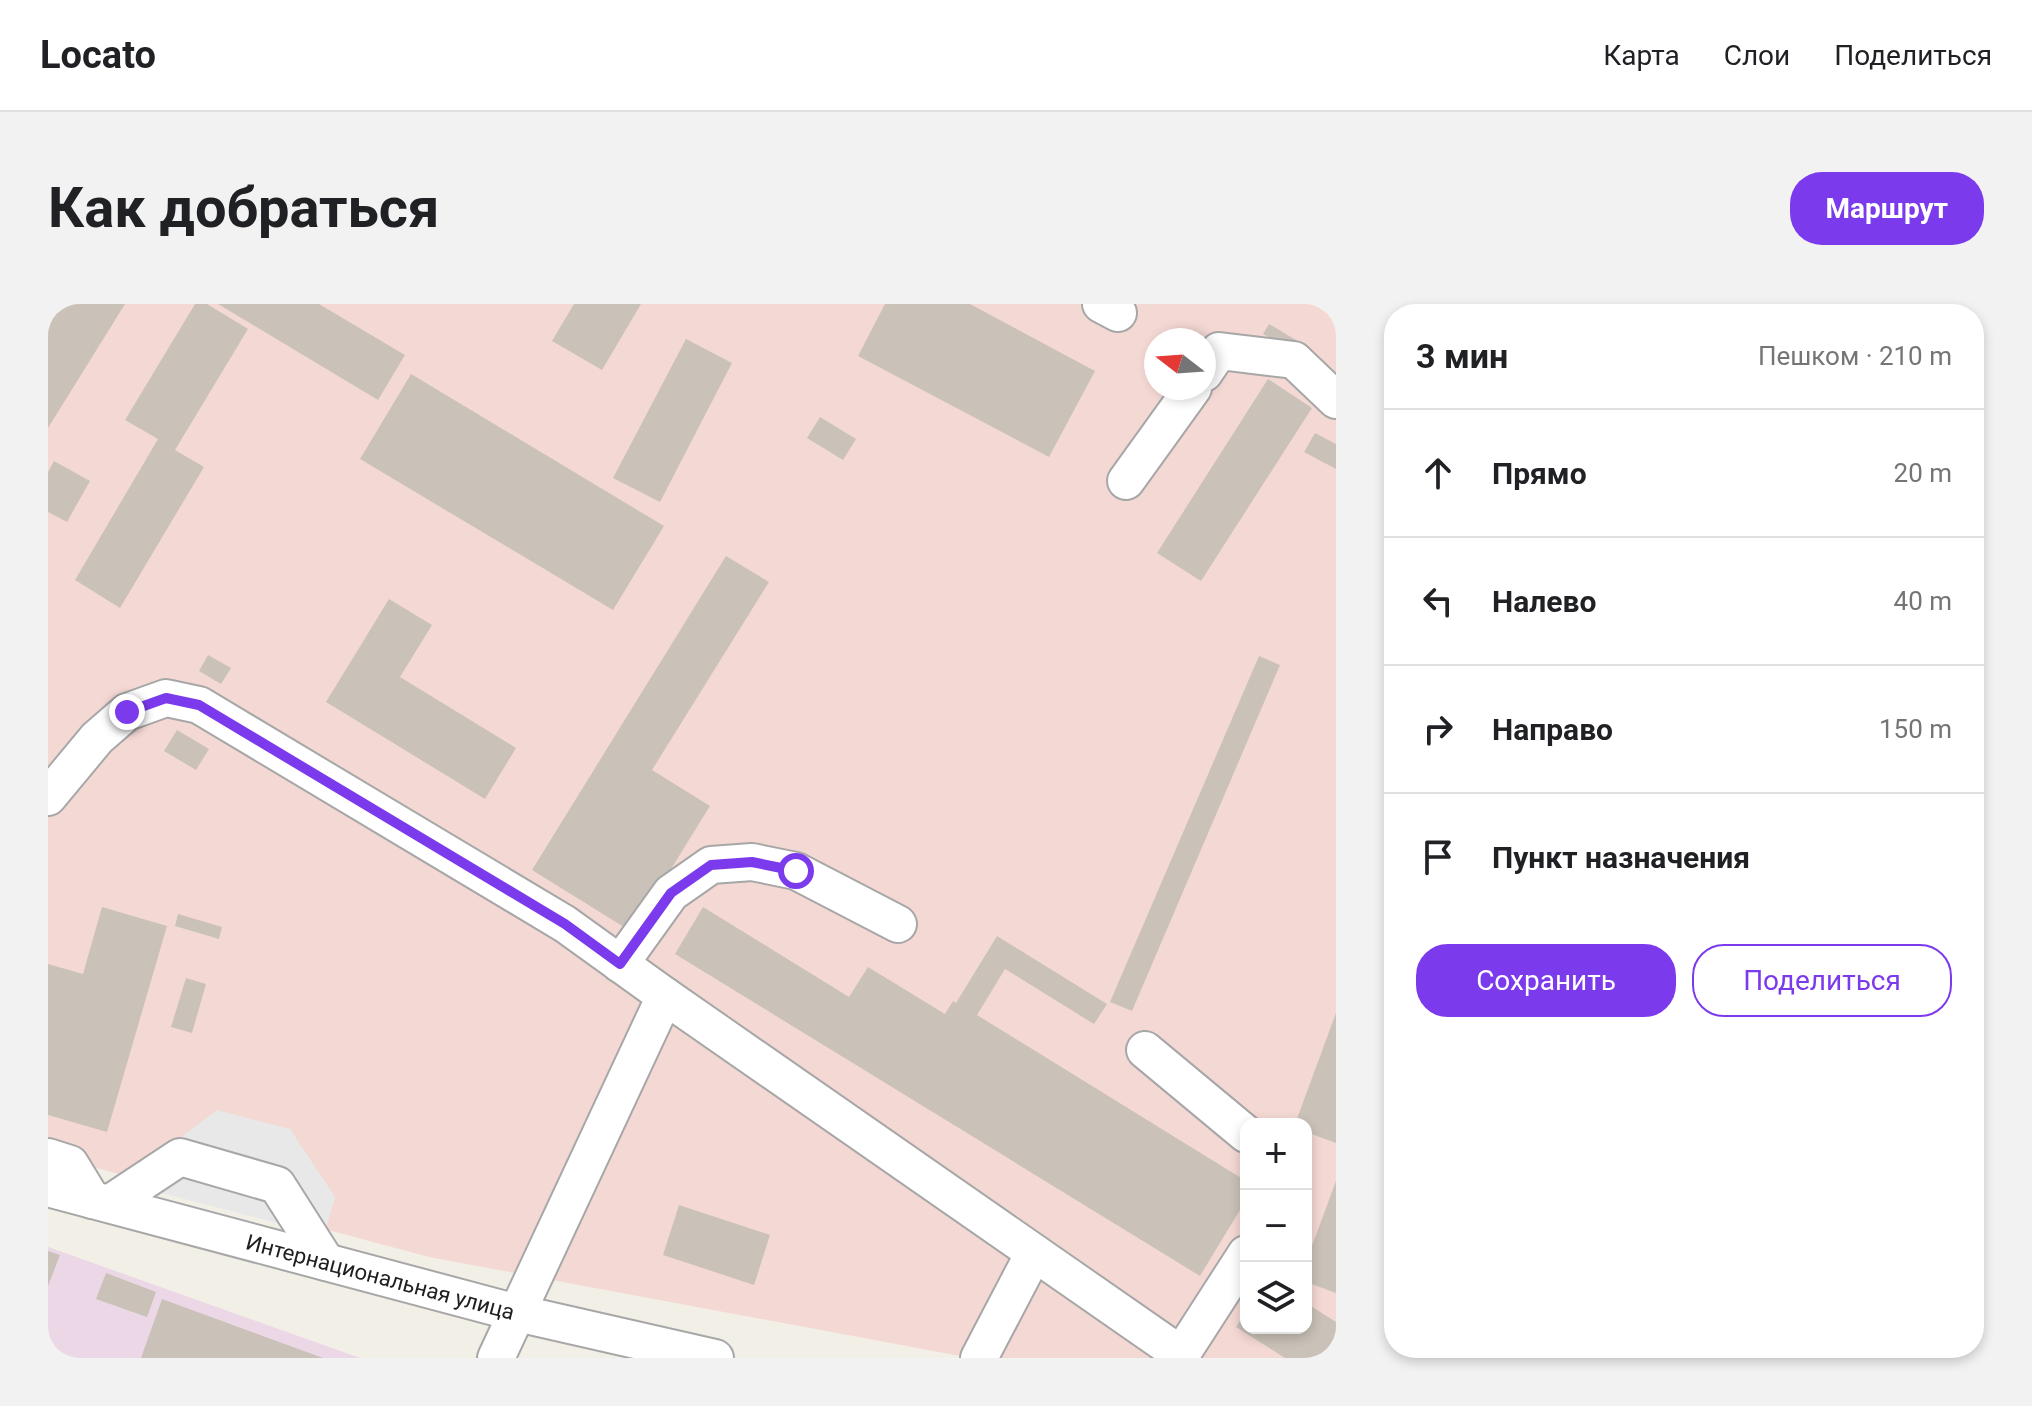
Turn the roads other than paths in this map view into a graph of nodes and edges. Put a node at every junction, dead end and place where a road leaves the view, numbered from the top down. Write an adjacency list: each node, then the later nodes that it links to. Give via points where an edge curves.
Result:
1 (1216, 355): 3 (street, via 1219,351 1294,360)
2 (1184, 400): 4 (street)
3 (1336, 400)
4 (1126, 481)
5 (48, 797): 7 (street, via 97,738 127,712 166,698 199,705 565,924)
6 (898, 924): 7 (street, via 796,871 752,862 711,865 671,893)
7 (620, 964): 8 (street)
8 (665, 996): 14 (street); 17 (street)
9 (1145, 1050): 10 (street)
10 (1240, 1129)
11 (48, 1157): 13 (street, via 70,1164)
12 (48, 1188): 13 (street, Интернациональная улица)
13 (101, 1202): 15 (street, Интернациональная улица); 15 (street, via 180,1157 277,1185)
14 (1034, 1253): 18 (street); 21 (street)
15 (326, 1262): 17 (street, Интернациональная улица)
16 (1241, 1262): 18 (street)
17 (517, 1313): 19 (street); 20 (street, Интернациональная улица)
18 (1180, 1356)
19 (496, 1358)
20 (715, 1358)
21 (979, 1358)

